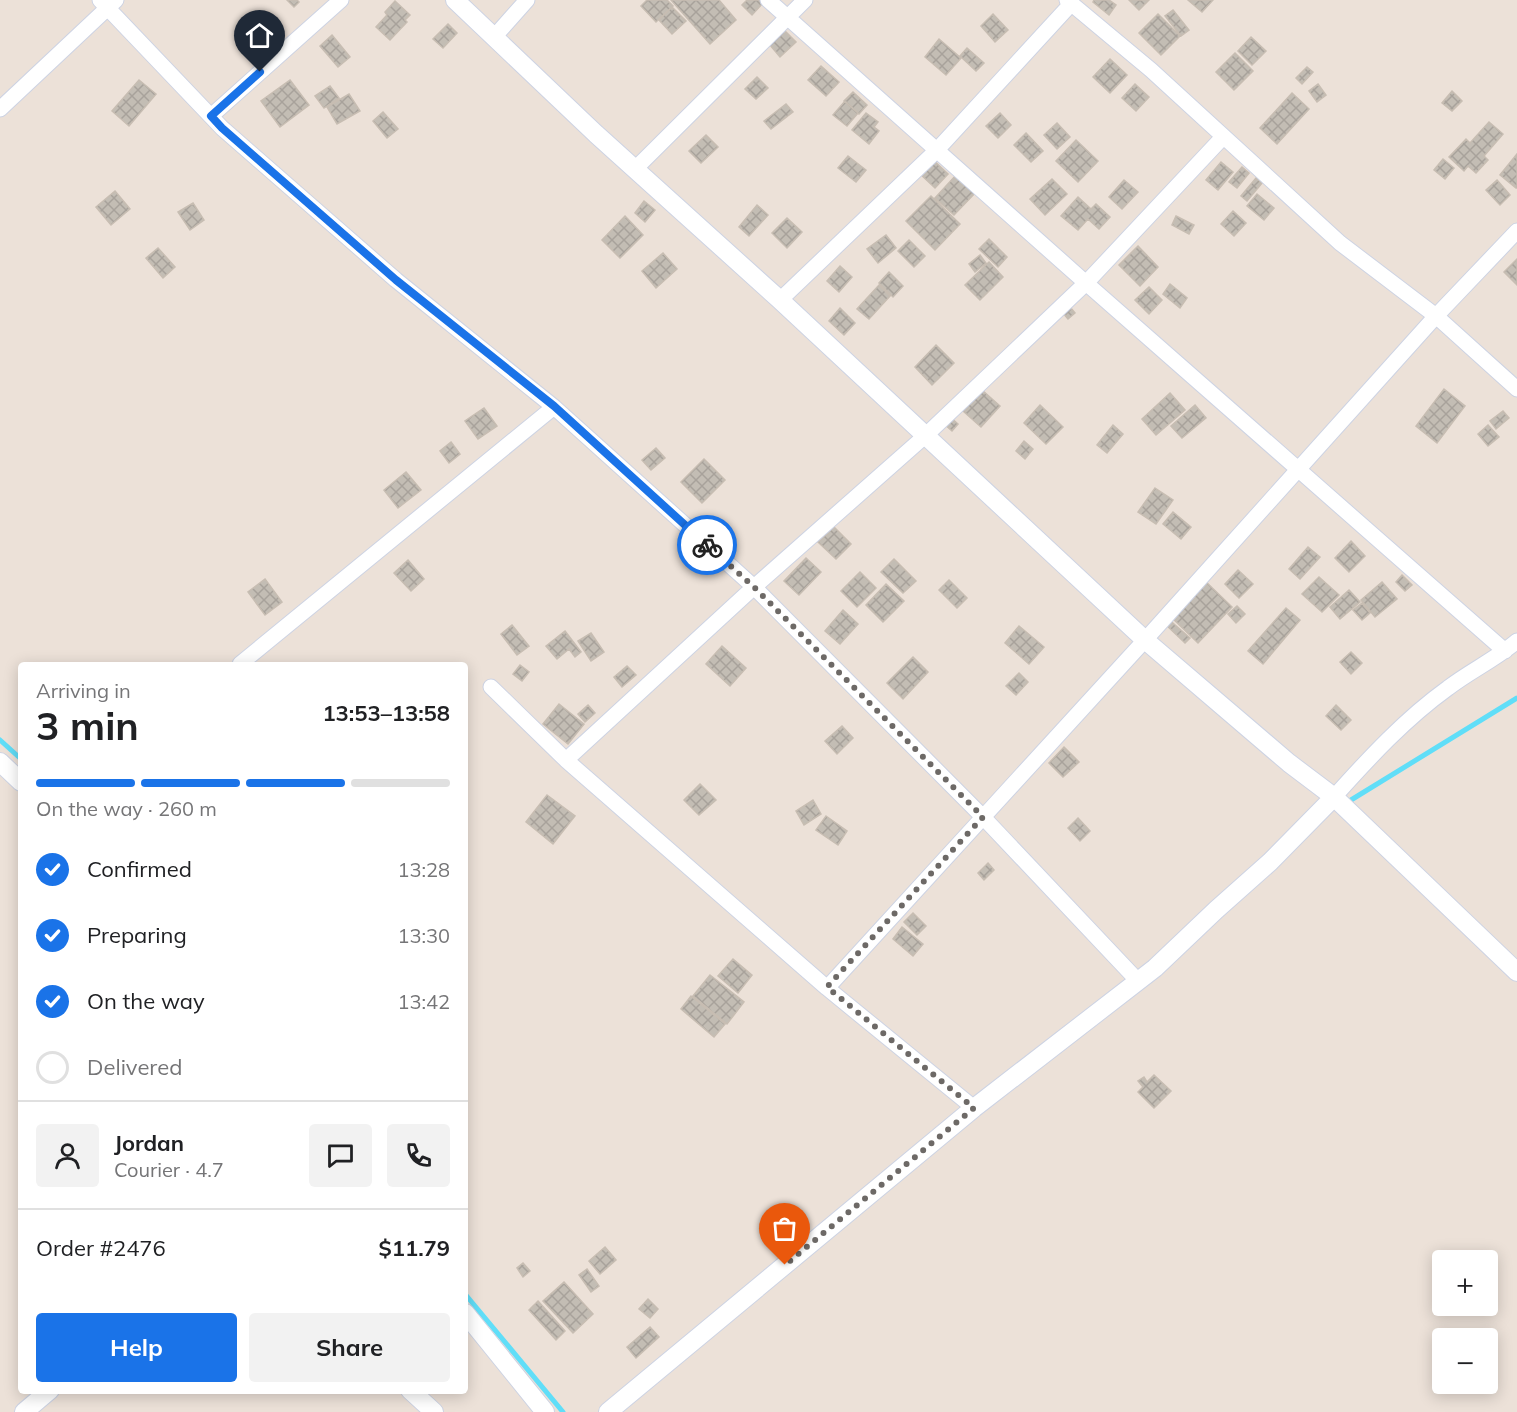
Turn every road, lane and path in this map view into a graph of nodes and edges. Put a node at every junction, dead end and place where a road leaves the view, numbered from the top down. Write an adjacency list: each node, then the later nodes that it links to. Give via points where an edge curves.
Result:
1 (341, 0): 11 (street)
2 (455, 0): 9 (street)
3 (528, 0): 9 (street)
4 (768, 0): 8 (street)
5 (805, 0): 8 (street)
6 (108, 2): 10 (street); 11 (street)
7 (1069, 2): 12 (street, via 1151,70); 13 (street)
8 (788, 17): 13 (street); 14 (street)
9 (495, 36): 14 (street)
10 (0, 109)
11 (211, 116): 20 (street, via 396,280)
12 (1222, 137): 16 (street); 18 (street, via 1340,243)
13 (936, 151): 16 (street); 17 (street)
14 (636, 168): 17 (street)
15 (1517, 231): 18 (street)
16 (1086, 283): 21 (street); 22 (street)
17 (780, 300): 21 (street)
18 (1436, 316): 19 (street); 22 (street)
19 (1517, 389)
20 (554, 406): 23 (street); 26 (street)
21 (925, 436): 23 (street); 24 (street)
22 (1299, 468): 24 (street); 25 (street)
23 (754, 587): 28 (street); 32 (street)
24 (1145, 640): 31 (street); 32 (street)
25 (1511, 646): 31 (street, via 1447,688 1379,747)
26 (242, 662)
27 (491, 687): 28 (street)
28 (567, 760): 35 (street)
29 (0, 762): 30 (street)
30 (18, 779)
31 (1334, 798): 33 (street); 34 (street, via 1270,862)
32 (983, 817): 34 (street); 35 (street)
33 (1517, 972)
34 (1138, 981): 36 (street)
35 (827, 987): 36 (street)
36 (974, 1108): 43 (street)
37 (468, 1317): 42 (street)
38 (45, 1394): 40 (street)
39 (414, 1394): 41 (street)
40 (24, 1412)
41 (434, 1412)
42 (545, 1412)
43 (608, 1412)

